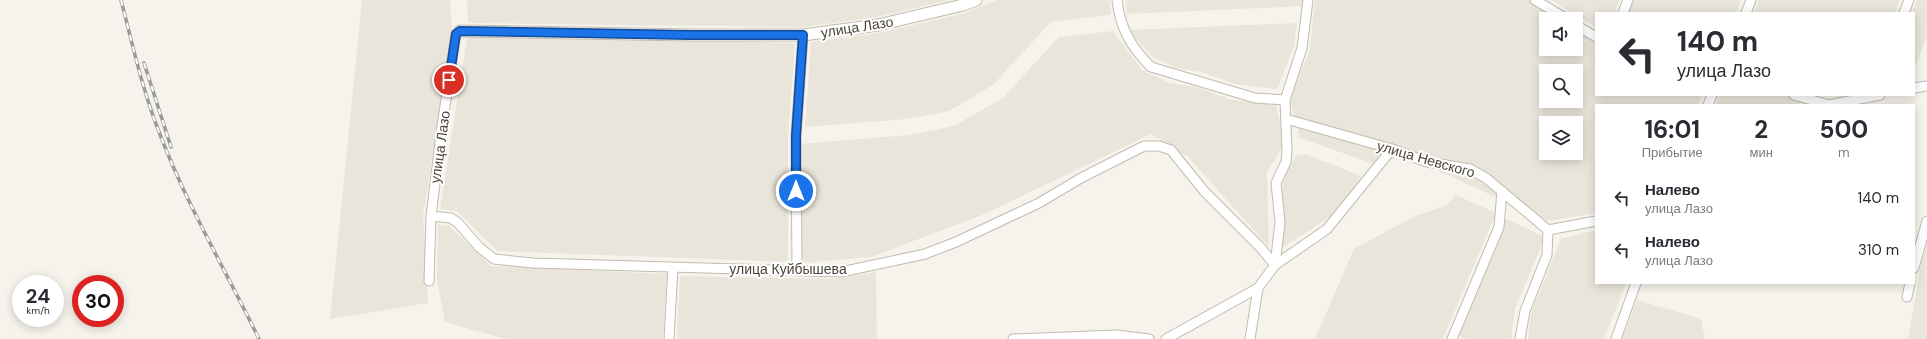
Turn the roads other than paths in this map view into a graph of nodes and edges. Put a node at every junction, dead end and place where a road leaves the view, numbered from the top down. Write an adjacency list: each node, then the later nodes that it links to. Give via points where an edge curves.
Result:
1 (976, 0): 14 (street, улица Лазо, via 878,25)
2 (1117, 0): 20 (street, via 1122,27 1139,55 1151,66 1255,98)
3 (1308, 0): 20 (street, via 1302,48)
4 (1535, 0): 8 (street)
5 (1628, 0): 9 (street)
6 (1751, 0): 10 (street)
7 (1909, 0): 11 (street)
8 (1555, 12)
9 (1623, 12)
10 (1746, 12)
11 (1904, 12)
12 (1583, 29): 15 (street)
13 (460, 31): 14 (street, улица Лазо); 26 (street, улица Лазо, via 456,34)
14 (803, 35): 33 (street, via 796,136)
15 (1595, 36)
16 (1926, 87): 17 (street)
17 (1915, 88)
18 (1798, 96): 21 (street)
19 (1875, 96): 22 (street)
20 (1285, 100): 23 (street)
21 (1826, 104)
22 (1834, 104)
23 (1286, 119): 24 (street, улица Невского); 31 (street, via 1286,162 1276,183 1280,222)
24 (1392, 149): 25 (street, улица Невского, via 1427,162 1470,169); 31 (street, via 1327,229)
25 (1502, 191): 29 (street, улица Невского); 44 (street, via 1499,227)
26 (431, 216): 32 (street, улица Куйбышева, via 452,218 494,259 533,263); 34 (street, улица Лазо)
27 (1595, 221): 29 (street)
28 (1927, 221): 30 (street)
29 (1548, 230): 45 (street, via 1547,255 1525,311)
30 (1915, 264)
31 (1275, 265): 33 (street, улица Куйбышева, via 1204,192 1172,150 1159,146 1144,146 1039,203 925,254 841,272); 37 (street)
32 (673, 268): 33 (street, улица Куйбышева); 39 (street)
33 (797, 270)
34 (429, 281)
35 (1636, 284): 46 (street)
36 (1910, 284): 38 (street)
37 (1258, 288): 42 (street); 43 (street)
38 (1907, 297)
39 (669, 339)
40 (1013, 339): 41 (street, via 1116,335)
41 (1149, 339)
42 (1166, 339)
43 (1250, 339)
44 (1452, 339)
45 (1520, 339)
46 (1616, 339)

